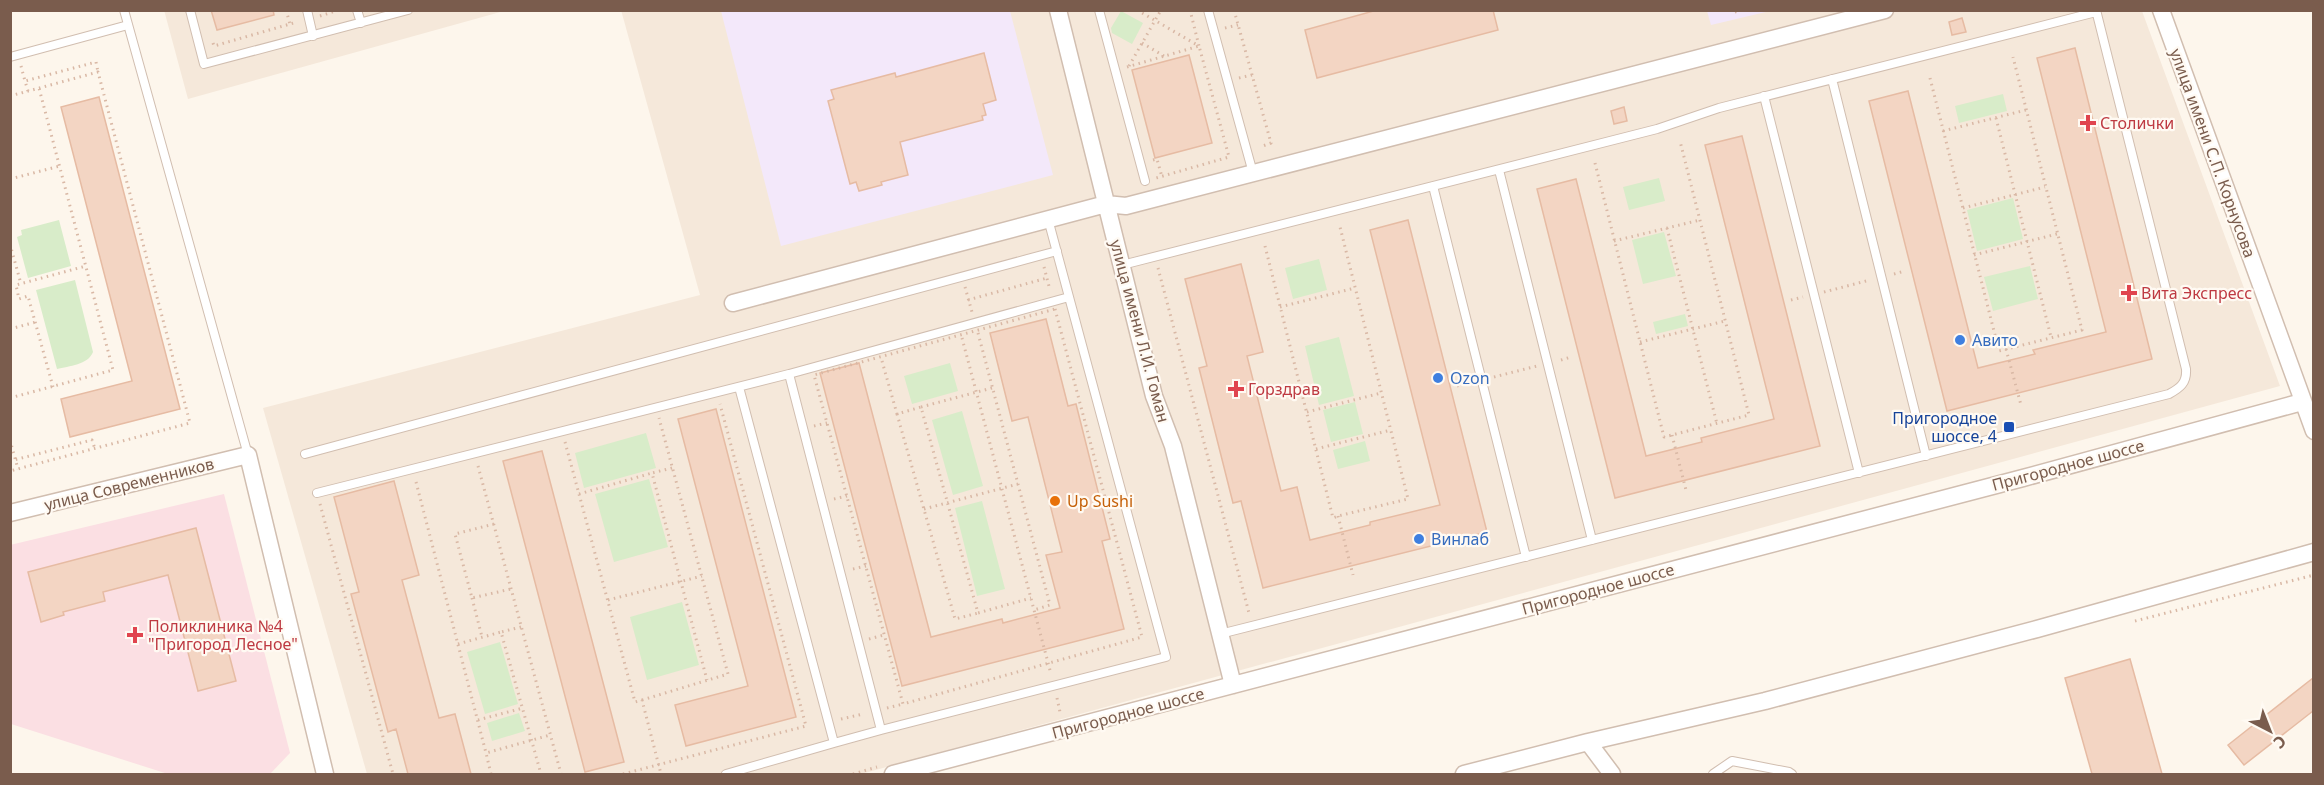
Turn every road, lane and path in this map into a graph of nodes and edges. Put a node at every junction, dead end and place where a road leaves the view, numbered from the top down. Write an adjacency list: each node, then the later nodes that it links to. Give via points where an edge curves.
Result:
1 (124, 10): 21 (lane)
2 (190, 10): 22 (lane, via 204,64)
3 (286, 10): 23 (path, via 290,24 214,46)
4 (307, 10): 22 (lane)
5 (357, 10): 20 (lane)
6 (408, 10): 20 (lane)
7 (1058, 10): 53 (street, улица имени Л.И. Гоман)
8 (1099, 10): 30 (lane)
9 (1137, 10): 19 (path)
10 (1161, 10): 19 (path)
11 (1190, 10): 25 (path)
12 (1208, 10): 42 (lane)
13 (1234, 10): 42 (path, via 1271,143)
14 (1732, 10): 15 (path)
15 (1741, 10)
16 (1885, 10): 47 (street)
17 (2162, 10): 106 (street, улица имени С.П. Корнусова)
18 (2096, 11): 33 (lane); 123 (lane, via 2187,378 2169,394)
19 (1155, 21): 24 (path); 25 (path)
20 (361, 23): 22 (lane)
21 (128, 26): 27 (lane); 121 (lane)
22 (313, 36)
23 (212, 37)
24 (1142, 43): 26 (path); 29 (path)
25 (1199, 46): 26 (path); 43 (path)
26 (1165, 56): 29 (path)
27 (10, 57)
28 (2013, 57): 38 (path)
29 (1128, 67): 30 (path)
30 (1115, 71): 49 (lane)
31 (98, 72): 34 (path); 35 (path, via 96,62 25,81); 118 (path, via 190,423)
32 (1930, 78): 40 (path)
33 (1832, 80): 37 (lane); 73 (lane)
34 (39, 88): 35 (path); 45 (path)
35 (28, 91): 36 (path)
36 (10, 96)
37 (1764, 96): 46 (lane, via 1657,129); 77 (lane)
38 (2027, 110): 39 (path); 51 (path)
39 (1996, 118): 40 (path); 52 (path)
40 (1943, 131): 54 (path)
41 (1680, 141): 56 (path)
42 (1247, 151): 43 (path); 47 (lane)
43 (1229, 157): 49 (path)
44 (1595, 163): 60 (path)
45 (60, 166): 48 (path); 70 (path)
46 (1499, 170): 50 (lane); 95 (lane)
47 (1253, 173): 53 (street, via 1126,206)
48 (10, 179)
49 (1146, 181)
50 (1433, 186): 68 (lane); 97 (lane)
51 (2046, 187): 52 (path); 59 (path)
52 (2015, 195): 54 (path); 61 (path)
53 (1106, 204): 55 (street); 69 (street, улица имени Л.И. Гоман)
54 (1963, 208): 67 (path)
55 (1048, 219): 64 (lane); 81 (street)
56 (1700, 220): 58 (path); 84 (path)
57 (1340, 227): 76 (path)
58 (1667, 228): 60 (path); 88 (path)
59 (2058, 233): 61 (path); 89 (path, via 2082,330)
60 (1614, 241): 91 (path)
61 (2027, 241): 67 (path); 89 (path)
62 (10, 244): 65 (path)
63 (1265, 246): 83 (path)
64 (1057, 251): 66 (lane); 78 (lane)
65 (11, 252): 75 (path)
66 (1040, 255): 72 (lane); 74 (path)
67 (1974, 255): 92 (path, via 1999,351)
68 (1155, 257): 69 (lane); 154 (path)
69 (1122, 265): 157 (street, улица имени Л.И. Гоман)
70 (86, 266): 75 (path); 99 (path, via 113,370)
71 (1905, 271): 73 (path)
72 (962, 276): 79 (path); 122 (lane)
73 (1881, 277): 77 (path); 123 (lane)
74 (1047, 279): 79 (path); 82 (path)
75 (21, 284): 85 (path, via 16,285 19,299 28,296)
76 (1355, 288): 83 (path); 103 (path)
77 (1814, 294): 80 (path); 131 (lane)
78 (1069, 297): 82 (lane); 163 (lane, via 1166,657)
79 (968, 300): 86 (path)
80 (1791, 300)
81 (733, 303)
82 (1054, 305): 86 (lane); 86 (path); 160 (path, via 1142,637)
83 (1280, 307): 109 (path)
84 (1725, 321): 88 (path); 112 (path, via 1749,415)
85 (36, 322): 87 (path); 99 (path)
86 (976, 326): 96 (lane); 101 (path); 165 (path, via 814,375)
87 (10, 329)
88 (1693, 329): 91 (path); 112 (path)
89 (2051, 338): 92 (path)
90 (963, 341): 102 (path)
91 (1640, 342): 115 (path, via 1664,437)
92 (2006, 349): 107 (path)
93 (1571, 357): 95 (path)
94 (882, 362): 110 (path)
95 (1548, 363): 97 (path); 142 (lane)
96 (789, 374): 100 (lane); 167 (lane)
97 (1482, 380): 98 (path); 144 (lane)
98 (1457, 386)
99 (53, 387): 105 (path)
100 (739, 387): 120 (lane); 170 (lane)
101 (993, 388): 102 (path); 132 (path)
102 (976, 392): 108 (path); 133 (path)
103 (1382, 393): 109 (path); 113 (path)
104 (718, 396): 177 (path, via 806,726)
105 (10, 398)
106 (2302, 402): 114 (street, улица имени С.П. Корнусова); 162 (street, Пригородное шоссе)
107 (2021, 405)
108 (921, 407): 110 (path); 137 (path)
109 (1306, 412): 119 (path)
110 (897, 414): 138 (path)
111 (661, 423): 126 (path)
112 (1716, 424): 115 (path)
113 (1391, 430): 119 (path); 140 (path, via 1408,499)
114 (2313, 430)
115 (1672, 435): 134 (path)
116 (10, 440): 124 (path)
117 (566, 445): 135 (path)
118 (95, 449): 124 (path, via 92,440); 127 (path)
119 (1316, 449): 140 (path, via 1333,518)
120 (475, 453): 128 (lane); 141 (path)
121 (248, 454): 139 (street, улица Современников); 178 (street)
122 (305, 454)
123 (1926, 456): 131 (lane)
124 (16, 460): 125 (path); 127 (path)
125 (10, 461)
126 (673, 468): 130 (path); 146 (path)
127 (18, 469): 129 (path)
128 (412, 469): 136 (lane); 159 (path)
129 (10, 471)
130 (652, 473): 135 (path); 147 (path)
131 (1859, 473): 142 (lane)
132 (1018, 484): 133 (path); 152 (path, via 1050,605)
133 (1002, 488): 137 (path); 150 (path)
134 (1686, 490)
135 (579, 494): 151 (path)
136 (317, 495): 179 (path)
137 (947, 502): 138 (path); 153 (path)
138 (924, 509): 153 (path, via 955,619)
139 (10, 513)
140 (1338, 516): 145 (path)
141 (494, 525): 148 (path); 149 (path, via 455,534)
142 (1593, 540): 144 (lane)
143 (2313, 552): 174 (street, via 1766,701)
144 (1526, 557): 154 (lane)
145 (1353, 574)
146 (702, 576): 147 (path); 161 (path, via 728,674)
147 (681, 581): 151 (path); 161 (path)
148 (511, 589): 149 (path); 155 (path)
149 (472, 598): 158 (path)
150 (1031, 598): 152 (path); 153 (path)
151 (607, 600): 164 (path, via 635,702)
152 (1034, 610): 160 (path)
153 (978, 613)
154 (1253, 626): 157 (lane)
155 (521, 627): 156 (path); 172 (path)
156 (501, 632): 158 (path); 166 (path)
157 (1220, 634): 162 (street, улица имени Л.И. Гоман)
158 (482, 637): 159 (path)
159 (458, 644): 169 (path)
160 (1048, 663): 163 (path); 165 (path)
161 (707, 680): 164 (path)
162 (1233, 685): 186 (street, Пригородное шоссе)
163 (1054, 686): 168 (path); 171 (lane)
164 (642, 700): 177 (path)
165 (903, 704): 167 (path)
166 (523, 708): 169 (path); 173 (path)
167 (876, 711): 170 (path); 171 (lane)
168 (1060, 714)
169 (478, 721): 176 (path)
170 (828, 722): 175 (lane)
171 (881, 730): 175 (lane)
172 (550, 735): 173 (path); 182 (path)
173 (532, 740): 176 (path); 181 (path)
174 (1588, 742): 187 (street); 188 (street)
175 (834, 743): 185 (lane)
176 (486, 753): 180 (path)
177 (659, 765): 183 (path); 184 (path)
178 (324, 774)
179 (393, 774)
180 (491, 774)
181 (541, 774)
182 (561, 774)
183 (623, 774)
184 (661, 774)
185 (726, 774)
186 (893, 774)
187 (1464, 774)
188 (1612, 774)
189 (1713, 774): 190 (lane, via 1732,761)
190 (1792, 774)

